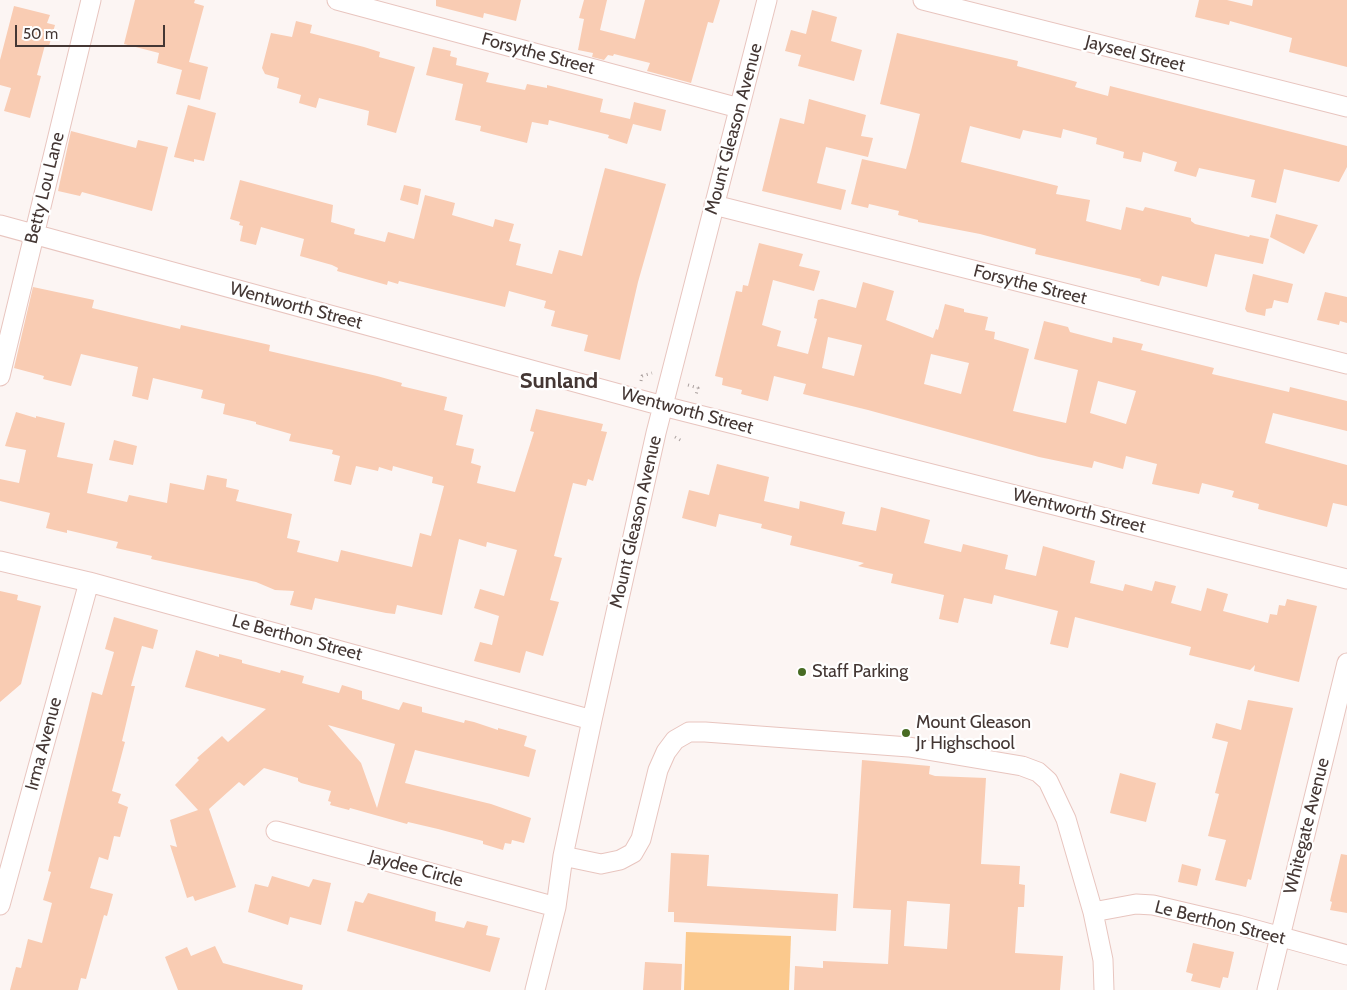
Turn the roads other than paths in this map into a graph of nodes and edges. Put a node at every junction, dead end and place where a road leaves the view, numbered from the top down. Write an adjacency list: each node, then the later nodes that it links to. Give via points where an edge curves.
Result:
1 (90, 0): 9 (street, Betty Lou Lane)
2 (337, 0): 6 (street, Forsythe Street)
3 (767, 0): 6 (street, Mount Gleason Avenue)
4 (923, 0): 5 (street, Jayseel Street)
5 (1347, 107)
6 (739, 108): 7 (street, Mount Gleason Avenue)
7 (714, 205): 10 (street, Forsythe Street); 12 (street, Mount Gleason Avenue)
8 (0, 225): 9 (street, Wentworth Street)
9 (34, 234): 11 (street, Betty Lou Lane); 12 (street, Wentworth Street)
10 (1347, 364)
11 (0, 376)
12 (663, 406): 14 (street, Wentworth Street); 17 (street, Mount Gleason Avenue)
13 (0, 561): 15 (street, Le Berthon Street)
14 (1347, 579)
15 (89, 582): 17 (street, Le Berthon Street); 20 (street, Irma Avenue)
16 (1347, 663): 23 (street, Whitegate Avenue)
17 (592, 720): 19 (street, Mount Gleason Avenue)
18 (276, 831): 21 (street, Jaydee Circle)
19 (563, 856): 21 (street, Mount Gleason Avenue); 22 (street, via 601,864 620,860 632,853 641,839 658,770 666,752 675,740 689,732 909,747 1022,766 1038,772 1048,781 1066,819)
20 (0, 906)
21 (556, 907): 25 (street, Mount Gleason Avenue)
22 (1093, 912): 23 (street, Le Berthon Street, via 1136,904 1153,905); 26 (street, via 1103,960)
23 (1280, 938): 24 (street, Le Berthon Street); 27 (street, Whitegate Avenue)
24 (1347, 955)
25 (535, 990)
26 (1104, 990)
27 (1267, 990)

